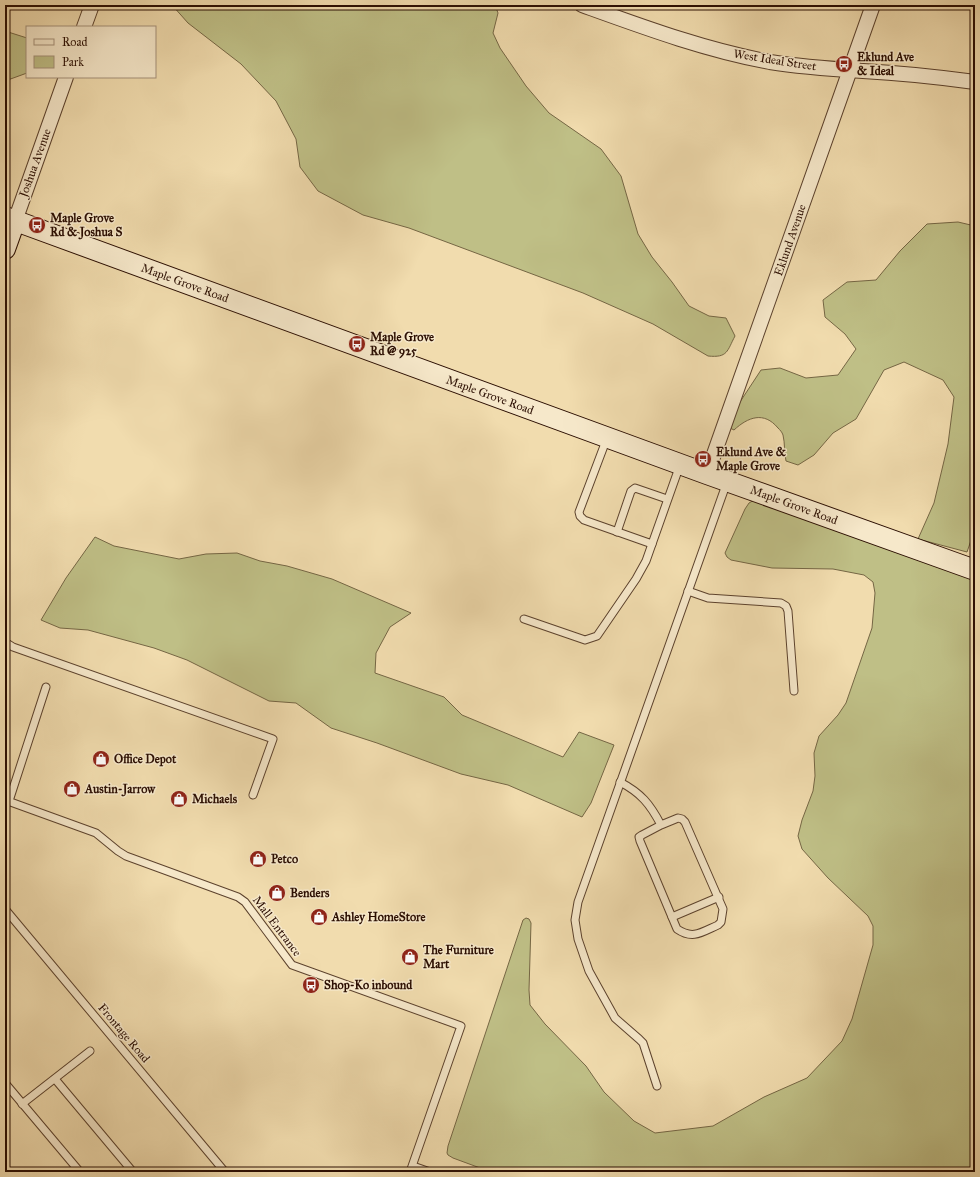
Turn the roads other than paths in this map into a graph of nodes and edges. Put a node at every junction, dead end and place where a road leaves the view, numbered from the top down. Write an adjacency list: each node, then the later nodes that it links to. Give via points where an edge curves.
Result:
1 (92, 5): 4 (street)
2 (582, 5): 5 (street, West Ideal Street, via 727,53 770,62)
3 (873, 5): 5 (street, Eklund Avenue)
4 (84, 26)
5 (849, 70): 7 (street, West Ideal Street); 12 (street, Eklund Avenue)
6 (66, 78): 8 (street, Joshua Avenue)
7 (975, 82)
8 (10, 219): 9 (street, Joshua Avenue); 10 (street, Maple Grove Road)
9 (5, 249)
10 (607, 438): 11 (street, Maple Grove Road); 15 (lane, via 579,512 584,520)
11 (680, 465): 12 (street, Maple Grove Road); 14 (lane)
12 (707, 474): 13 (street, Maple Grove Road)
13 (727, 481): 17 (street, Maple Grove Road); 18 (lane)
14 (668, 499): 15 (lane, via 635,488 631,491); 16 (lane)
15 (617, 532): 16 (lane)
16 (652, 544): 19 (lane, via 646,562 636,579 597,636 585,640)
17 (975, 570)
18 (688, 591): 22 (lane, via 708,598 781,603 786,606); 23 (lane)
19 (524, 619)
20 (5, 642): 24 (lane, via 120,686 273,739)
21 (46, 687): 25 (lane)
22 (794, 691)
23 (620, 782): 26 (lane, via 641,795); 33 (lane, via 578,902 575,920 578,939 589,971 615,1018 643,1044)
24 (253, 795)
25 (7, 800): 35 (lane, Mall Entrance, via 96,833 126,856 238,897 245,902 292,965 461,1026)
26 (661, 825): 27 (lane, via 678,818 682,819); 29 (lane, via 639,837)
27 (719, 897): 29 (lane); 29 (lane, via 723,909 722,918 718,925 698,934 687,934 677,929)
28 (5, 909): 38 (lane, Frontage Road)
29 (672, 917)
30 (90, 1051): 31 (lane)
31 (55, 1079): 34 (lane); 37 (lane)
32 (5, 1083): 34 (lane)
33 (657, 1086)
34 (22, 1104): 36 (lane)
35 (411, 1169): 39 (lane)
36 (80, 1172)
37 (133, 1172)
38 (225, 1172)
39 (430, 1172)

